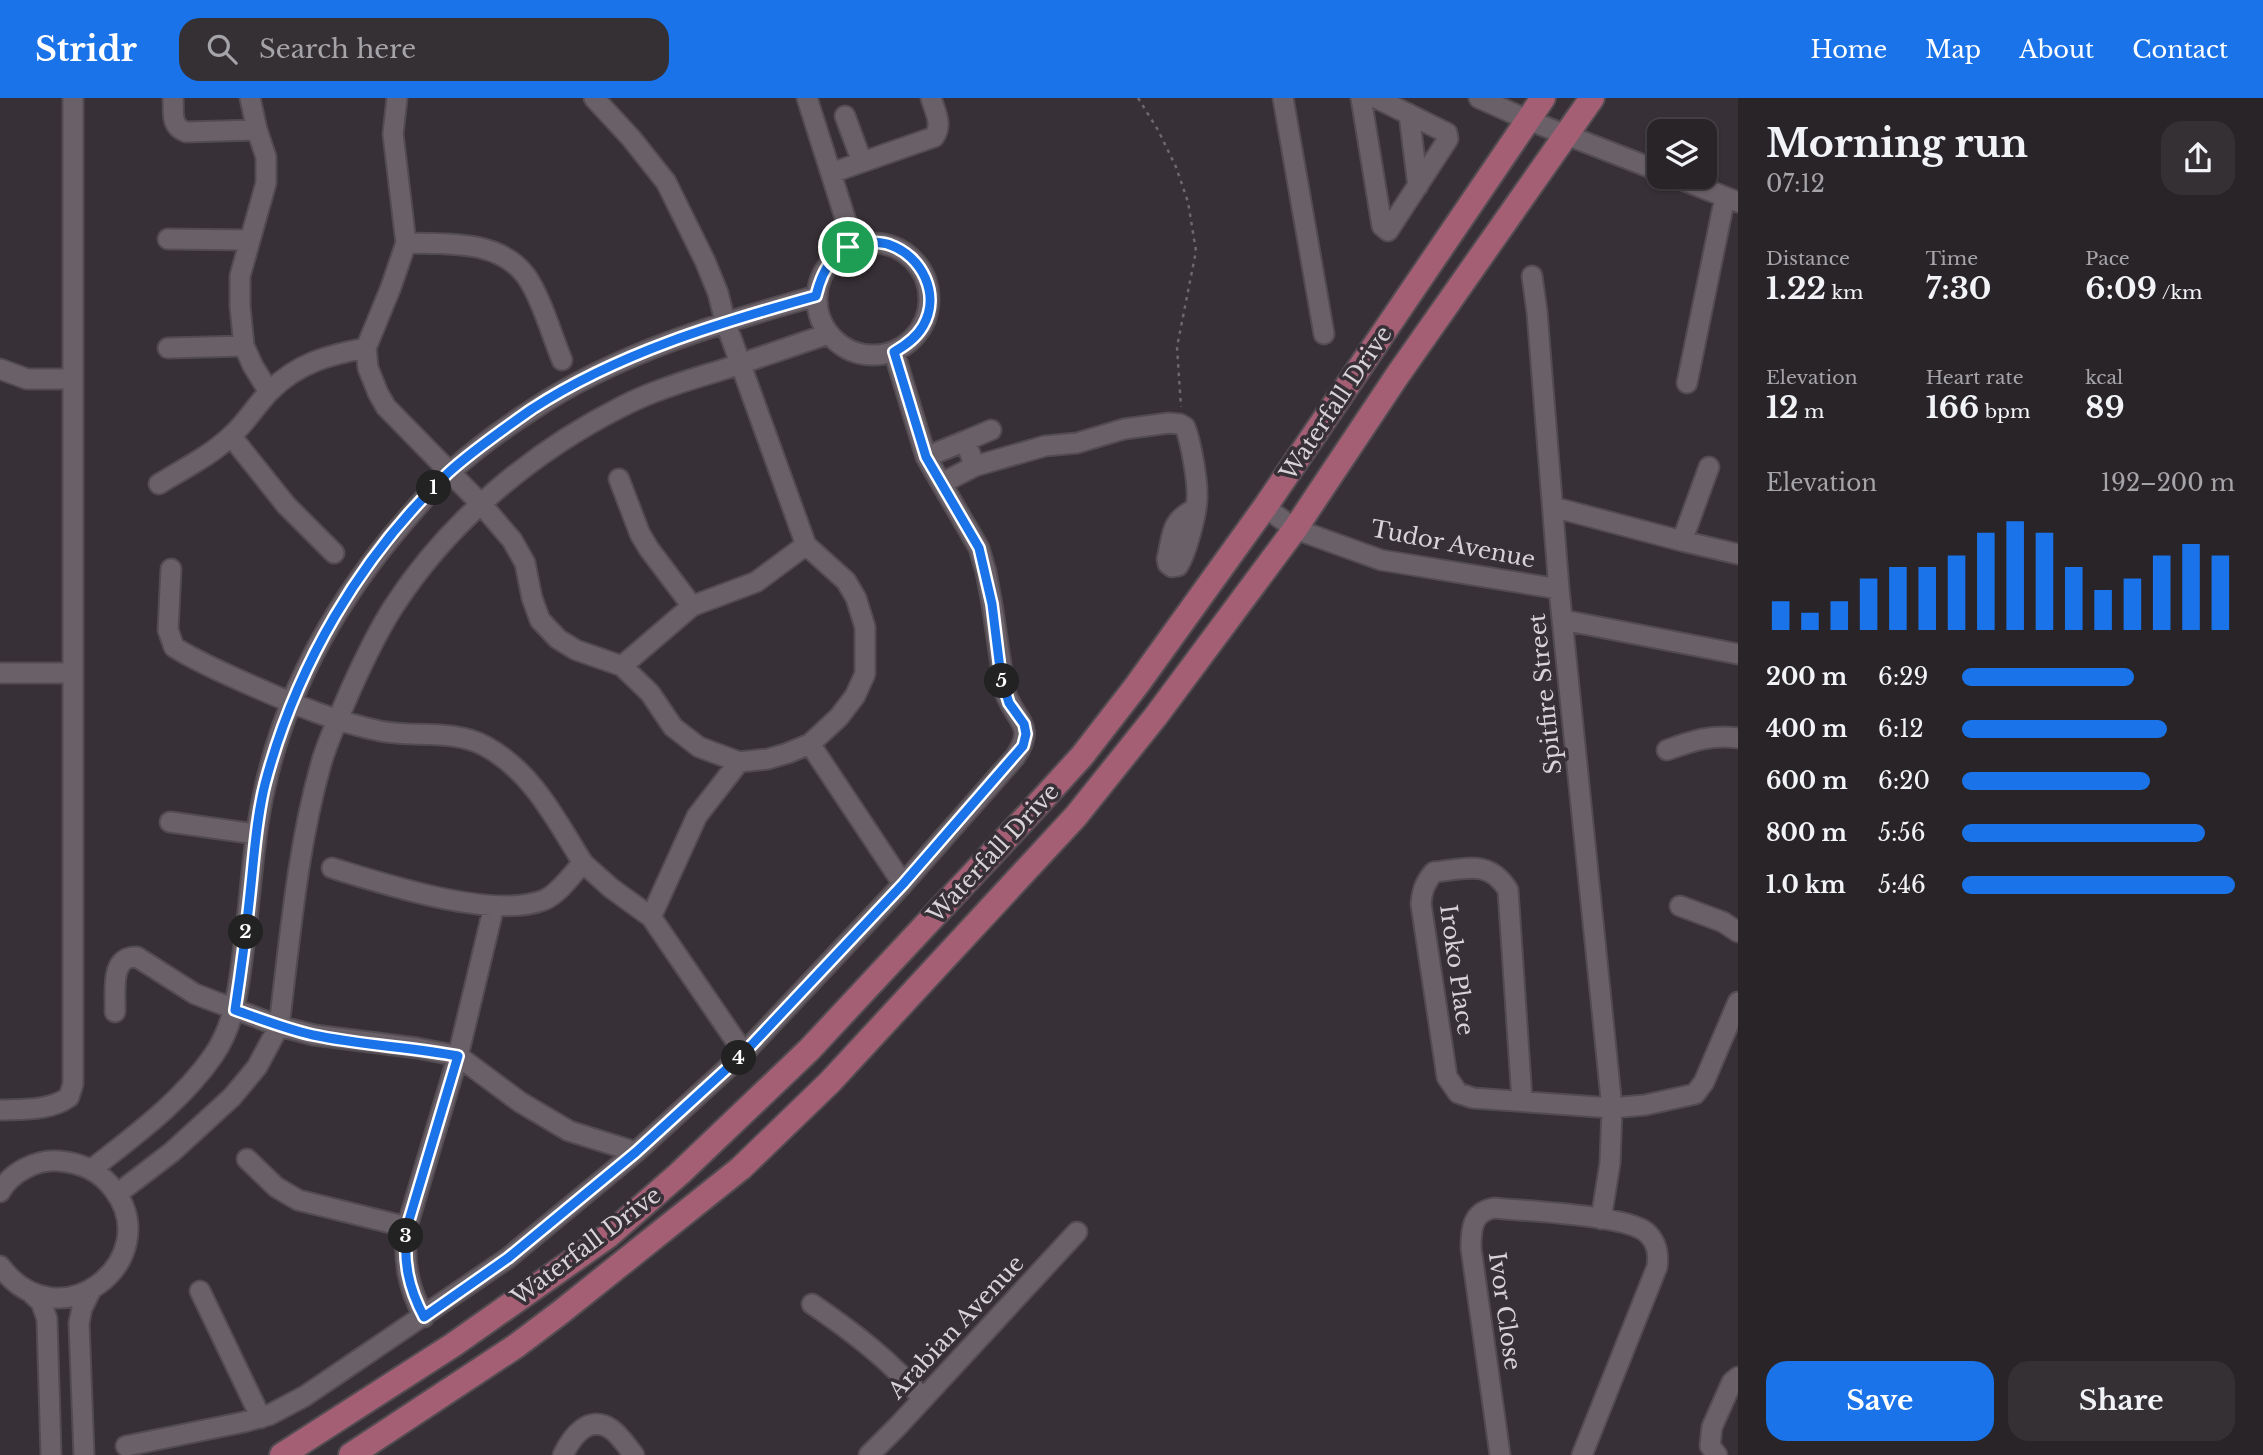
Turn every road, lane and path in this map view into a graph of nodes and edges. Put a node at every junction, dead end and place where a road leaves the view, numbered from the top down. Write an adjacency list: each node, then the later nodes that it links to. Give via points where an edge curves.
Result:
1 (73, 98): 42 (street)
2 (173, 98): 18 (street, via 178,129)
3 (250, 98): 18 (street)
4 (397, 98): 28 (street, via 393,134)
5 (594, 98): 32 (street, via 666,182 705,261)
6 (807, 98): 22 (street)
7 (931, 98): 20 (street, via 939,123 934,137)
8 (1138, 98): 45 (path, via 1177,166 1196,251 1177,347)
9 (1283, 98): 34 (street)
10 (1361, 98): 23 (street, via 1386,231)
11 (1479, 98): 17 (street)
12 (1544, 98): 17 (main road, Waterfall Drive)
13 (1592, 98): 19 (main road, Waterfall Drive)
14 (1381, 99): 15 (street)
15 (1409, 114): 23 (street); 23 (street, via 1449,136)
16 (845, 116): 20 (street)
17 (1528, 120): 19 (street); 57 (main road, Waterfall Drive)
18 (257, 130): 27 (street, via 266,157 266,183)
19 (1567, 134): 21 (street); 60 (main road, Waterfall Drive)
20 (862, 162): 22 (street)
21 (1647, 165)
22 (831, 173): 29 (street)
23 (1418, 186)
24 (1706, 189): 25 (street)
25 (1731, 199): 43 (street)
26 (168, 239): 27 (street)
27 (249, 240): 35 (street, via 240,276)
28 (405, 243): 37 (street); 39 (street, via 480,248 511,261 532,287)
29 (854, 246): 31 (street, via 832,260 821,276); 38 (street, via 888,244 906,253 929,285 930,306 924,325 912,341)
30 (1532, 275): 58 (street, Spitfire Street)
31 (816, 296): 32 (street); 33 (street)
32 (725, 321): 40 (street); 52 (street, via 583,381 533,409)
33 (828, 334): 38 (street, via 851,351 866,355); 40 (street)
34 (1324, 334)
35 (244, 346): 36 (street); 44 (street)
36 (168, 348)
37 (366, 348): 44 (street, via 318,358); 52 (street, via 369,368 386,407)
38 (894, 352): 49 (street)
39 (562, 360)
40 (741, 363): 56 (street, via 625,405 567,437); 62 (street)
41 (0, 369): 42 (street, via 27,379)
42 (72, 379): 72 (street)
43 (1688, 383)
44 (269, 392): 47 (street)
45 (1180, 424): 50 (street, via 1124,429); 59 (street, via 1189,438 1197,498)
46 (991, 430): 48 (street)
47 (231, 436): 55 (street); 63 (street, via 286,505)
48 (965, 441): 49 (street); 50 (street)
49 (926, 457): 54 (street)
50 (975, 467): 54 (street)
51 (1709, 467): 61 (street)
52 (450, 472): 56 (street); 73 (street, via 352,588)
53 (619, 479): 67 (street, via 645,541)
54 (942, 483): 83 (street, via 979,548 1005,692 1026,734 1016,757)
55 (159, 484)
56 (482, 505): 70 (street, via 521,553 540,620 576,650); 74 (street, via 449,536 394,607)
57 (1265, 507): 60 (street, Tudor Avenue); 117 (main road, Waterfall Drive, via 1083,756 809,1050 608,1236 453,1345)
58 (1553, 508): 61 (street); 66 (street, Spitfire Street)
59 (1194, 509)
60 (1295, 528): 66 (street, Tudor Avenue, via 1381,560); 118 (main road, Waterfall Drive, via 1076,816 820,1092 741,1168 561,1312)
61 (1682, 541): 64 (street)
62 (806, 545): 67 (street, via 756,582); 76 (street, via 846,580 856,598 865,627 866,656 865,674 855,696)
63 (334, 553)
64 (1738, 554)
65 (172, 569): 73 (street, via 168,630 174,647)
66 (1559, 589): 68 (street, Spitfire Street)
67 (692, 607): 70 (street)
68 (1563, 620): 69 (street); 95 (street, Spitfire Street)
69 (1738, 654)
70 (622, 666): 78 (street, via 680,733 699,747)
71 (0, 673): 72 (street)
72 (72, 673): 96 (street, via 73,1084 69,1097 57,1104)
73 (292, 703): 74 (street); 80 (street, via 265,787)
74 (337, 721): 81 (street, via 485,746 534,786); 91 (street, via 321,762 304,839)
75 (1738, 738): 77 (street, via 1699,738)
76 (810, 744): 78 (street, via 788,754); 83 (street)
77 (1667, 750)
78 (739, 762): 86 (street, via 697,816)
79 (170, 822): 80 (street)
80 (256, 834): 89 (street)
81 (583, 863): 84 (street, via 542,901); 86 (street)
82 (332, 868): 84 (street, via 409,892)
83 (903, 884): 92 (street)
84 (494, 906): 93 (street)
85 (1680, 906): 87 (street)
86 (652, 917): 92 (street)
87 (1738, 932)
88 (1738, 1002): 95 (street, Iroko Place, via 1695,1094)
89 (235, 1010): 90 (street, via 195,994 137,957 127,957 117,968); 91 (street); 99 (street, via 213,1056 175,1099)
90 (115, 1012)
91 (279, 1026): 93 (street); 101 (street, via 243,1086 172,1152)
92 (744, 1053): 97 (street)
93 (458, 1056): 97 (street, via 569,1131); 103 (street)
94 (1522, 1100): 94 (street, Iroko Place, via 1467,1096 1458,1093 1447,1077 1421,904 1426,881 1434,872 1483,868 1508,890); 95 (street, Iroko Place)
95 (1612, 1108): 102 (street)
96 (0, 1110)
97 (636, 1152): 110 (street, via 508,1258)
98 (247, 1159): 103 (street, via 276,1187 298,1200)
99 (92, 1169): 100 (street, via 54,1160 34,1164 17,1173); 101 (street)
100 (0, 1192)
101 (117, 1194): 106 (street, via 127,1224 124,1247 115,1269)
102 (1601, 1219): 122 (street, Ivor Close, via 1494,1208 1483,1210 1476,1219 1471,1248); 123 (street, Ivor Close, via 1644,1231 1659,1254)
103 (407, 1227): 110 (street, via 407,1275)
104 (1077, 1232): 112 (street, Arabian Avenue)
105 (0, 1266): 108 (street)
106 (91, 1290): 108 (street, via 60,1298); 116 (street, via 79,1323)
107 (200, 1291): 113 (street)
108 (32, 1294): 115 (street, via 41,1302 47,1319)
109 (812, 1304): 112 (street, via 860,1337)
110 (424, 1317): 113 (street, via 305,1396)
111 (1738, 1377): 124 (street, via 1712,1427 1710,1446)
112 (923, 1399): 121 (street, Arabian Avenue)
113 (261, 1418): 114 (street)
114 (125, 1446)
115 (51, 1455)
116 (84, 1455)
117 (282, 1455)
118 (351, 1455)
119 (563, 1455): 120 (street, via 587,1425 599,1423 612,1430)
120 (634, 1455)
121 (869, 1455)
122 (1500, 1455)
123 (1582, 1455)
124 (1717, 1455)

